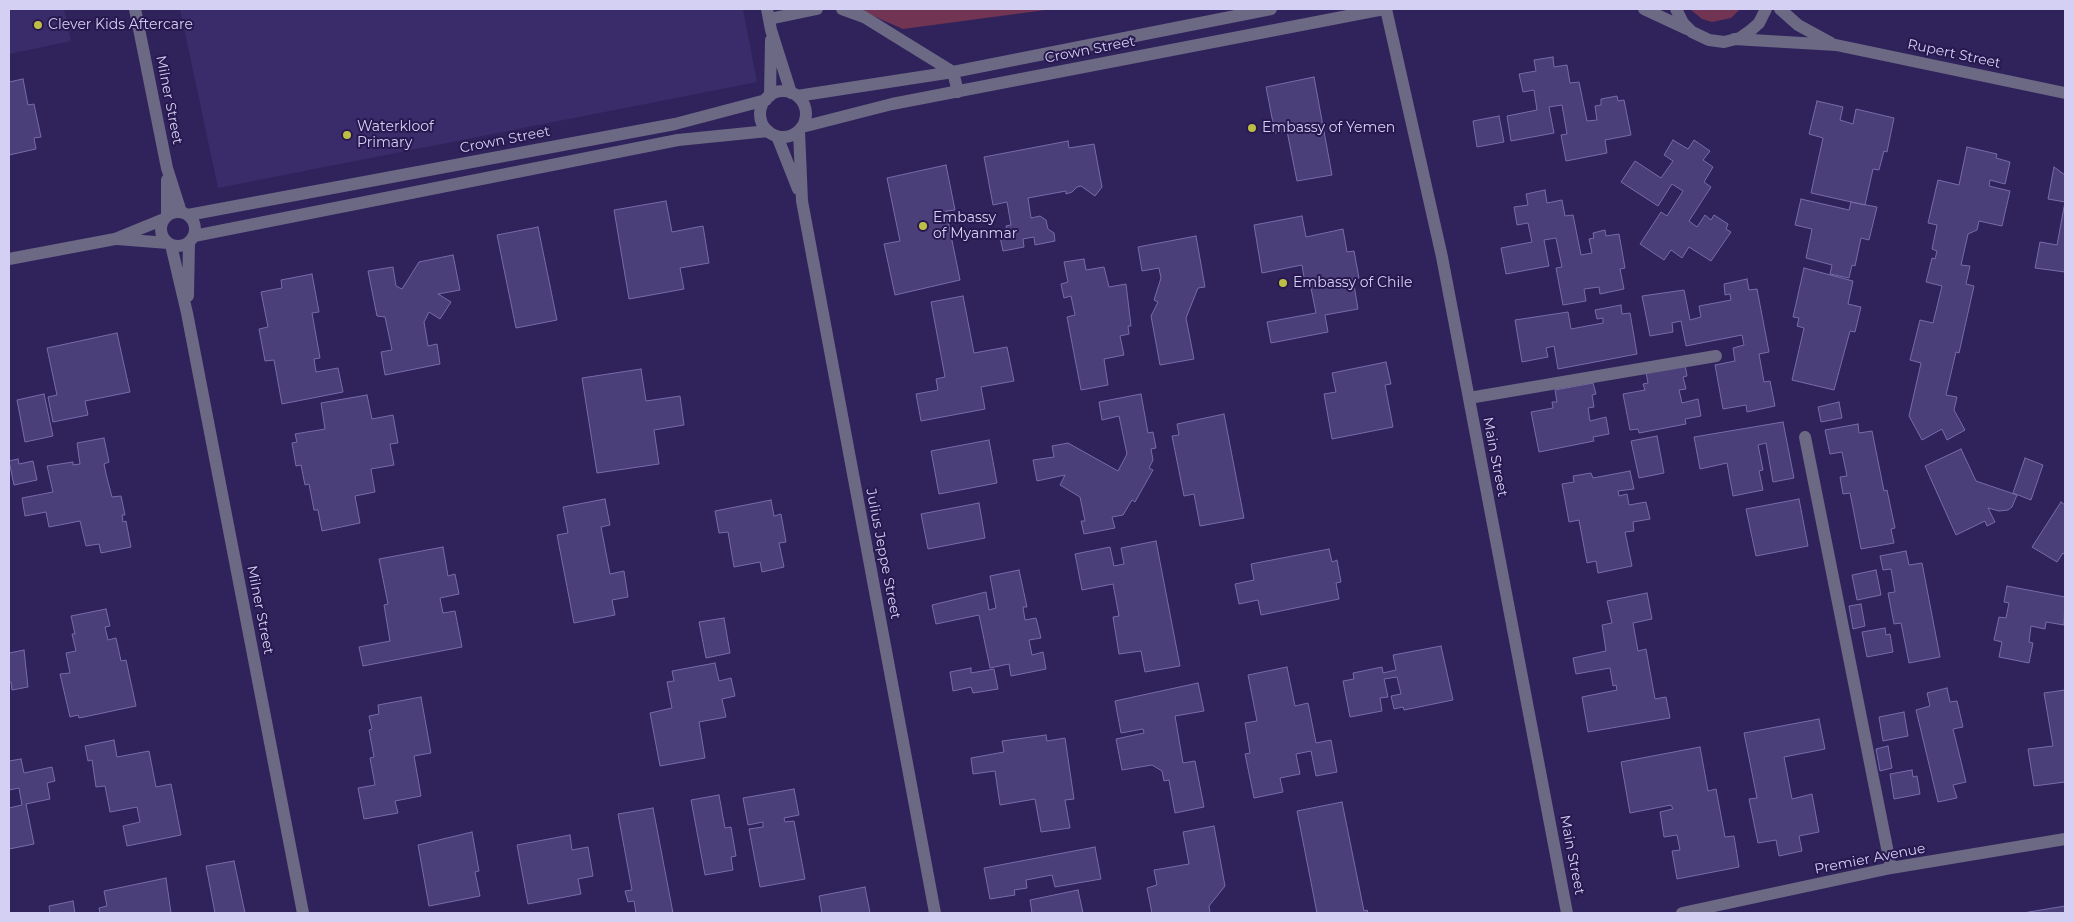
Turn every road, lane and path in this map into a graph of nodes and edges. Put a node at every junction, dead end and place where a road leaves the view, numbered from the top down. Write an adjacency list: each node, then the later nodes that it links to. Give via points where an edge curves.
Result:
1 (135, 9): 27 (street, Milner Street)
2 (817, 9): 11 (street)
3 (842, 9): 16 (street, via 864,17)
4 (1271, 9): 10 (street, Crown Street)
5 (1385, 9): 13 (street, Crown Street); 37 (street, Main Street, via 1442,257)
6 (1644, 9): 12 (street)
7 (1676, 9): 12 (street)
8 (1766, 9): 14 (street, via 1750,31)
9 (1780, 9): 15 (street, Rupert Street, via 1798,25)
10 (1251, 13): 13 (street); 16 (street, Crown Street)
11 (769, 19): 20 (street); 21 (street)
12 (1692, 32): 14 (street, Rupert Street, via 1714,41)
13 (1256, 34): 18 (street, Crown Street)
14 (1734, 39): 15 (street, Rupert Street)
15 (1836, 45): 19 (street, Rupert Street)
16 (954, 72): 17 (street, Crown Street); 18 (street)
17 (887, 82): 20 (street, Crown Street); 22 (street)
18 (958, 92): 22 (street, Crown Street)
19 (2065, 93)
20 (794, 95): 21 (street, via 780,92); 24 (street, via 806,110)
21 (768, 98): 23 (street, Crown Street); 25 (street, via 761,116)
22 (892, 104): 24 (street, Crown Street)
23 (675, 124): 26 (street); 29 (street, Crown Street)
24 (800, 129): 25 (street, via 788,137); 28 (street, Julius Jeppe Street)
25 (772, 134): 26 (street); 28 (street, Julius Jeppe Street)
26 (678, 140): 32 (street)
27 (167, 168): 29 (street, Milner Street); 30 (street, Milner Street)
28 (802, 201): 42 (street, Julius Jeppe Street)
29 (185, 214): 30 (street, via 174,212); 32 (street, via 195,224)
30 (165, 217): 31 (street); 33 (street, via 161,233)
31 (115, 239): 33 (street); 34 (street)
32 (191, 239): 33 (street, via 182,246); 35 (street, Milner Street)
33 (170, 244): 35 (street, Milner Street)
34 (9, 259)
35 (187, 313): 41 (street, Milner Street)
36 (1716, 356): 37 (street)
37 (1469, 398): 43 (street, Main Street)
38 (1805, 437): 40 (street)
39 (2065, 839): 40 (street, Premier Avenue)
40 (1891, 868): 44 (street, Premier Avenue)
41 (303, 913)
42 (935, 913)
43 (1567, 913)
44 (1682, 913)

